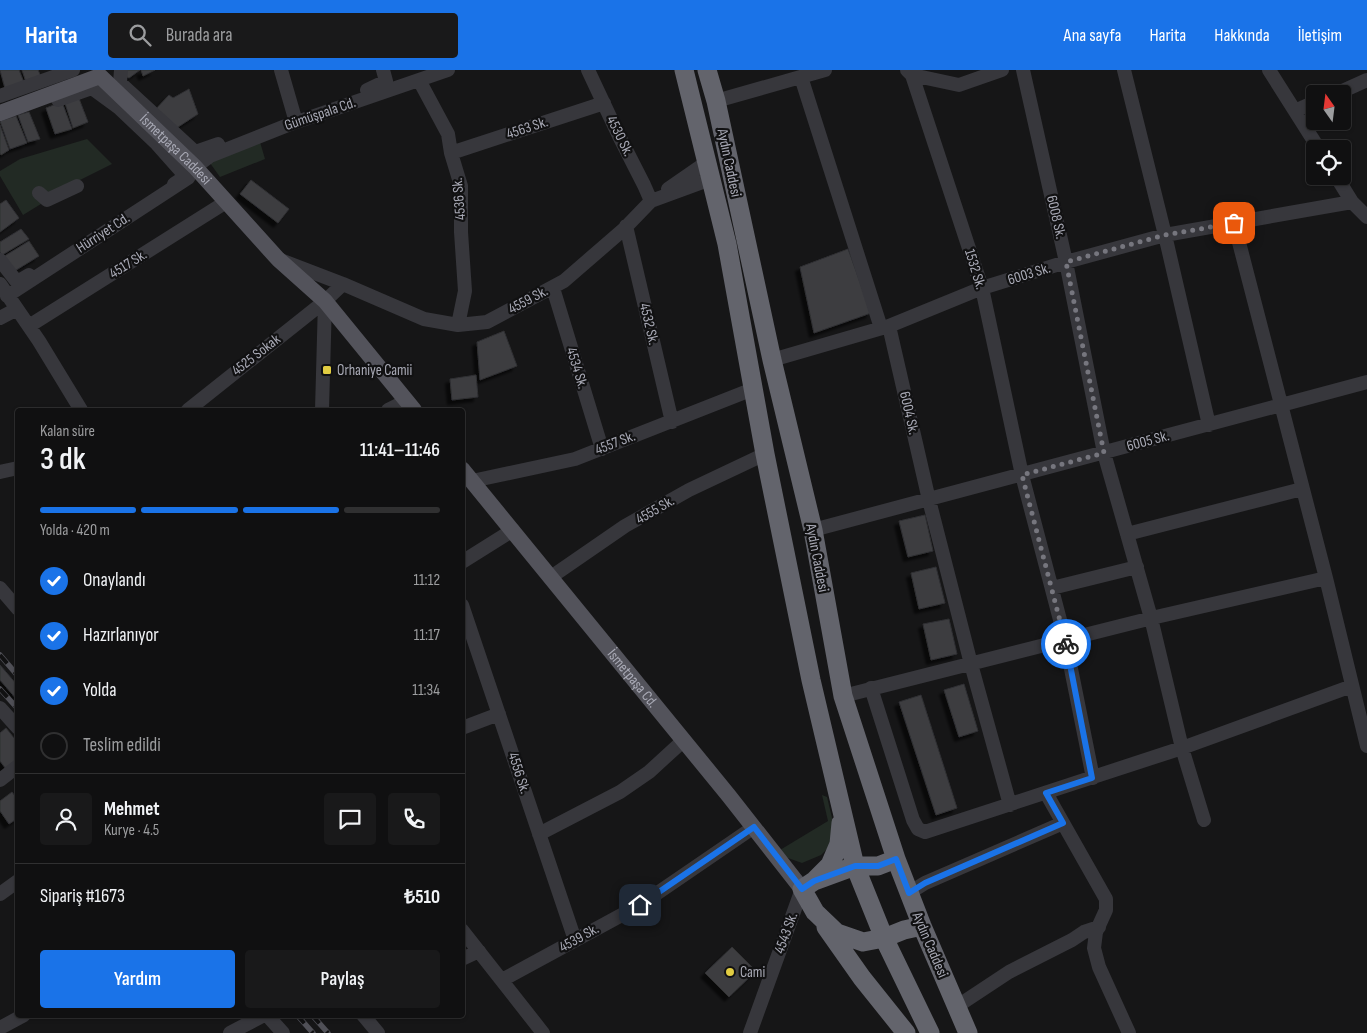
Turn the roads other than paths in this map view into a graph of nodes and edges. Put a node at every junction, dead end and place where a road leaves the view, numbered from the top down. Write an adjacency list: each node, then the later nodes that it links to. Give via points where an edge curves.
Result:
1 (73, 70): 22 (street)
2 (121, 70): 29 (street, via 120,83 194,152)
3 (281, 70): 29 (street)
4 (384, 70): 29 (street, via 386,81 372,89)
5 (390, 70): 21 (street)
6 (448, 70): 18 (street, Gümüşpala Cd.)
7 (588, 70): 24 (street, 4530 Sk.)
8 (684, 70): 33 (highway, Aydın Caddesi)
9 (707, 70): 23 (highway, Aydın Caddesi)
10 (825, 70): 17 (street)
11 (1002, 70): 16 (street, via 959,85)
12 (1023, 70): 46 (street, 6008 Sk.)
13 (1124, 70): 43 (street)
14 (1268, 70): 26 (street)
15 (101, 72): 27 (main road, İsmetpaşa Caddesi); 32 (main road, İsmetpaşa Caddesi)
16 (909, 72): 50 (street, 1532 Sk.)
17 (801, 77): 23 (street); 56 (street, 6004 Sk.)
18 (419, 80): 21 (street, Gümüşpala Cd.); 31 (street, 4536 Sk., via 448,134)
19 (1367, 80): 20 (street)
20 (1351, 87)
21 (393, 89): 29 (street, Gümüşpala Cd.)
22 (0, 96)
23 (716, 101): 57 (highway, Aydın Caddesi)
24 (604, 103): 31 (street, 4563 Sk.); 37 (street, 4530 Sk.)
25 (1306, 106): 26 (street)
26 (1295, 111): 30 (street)
27 (0, 113)
28 (0, 119): 45 (street, via 92,88 118,107 157,144 181,171 183,178 17,282)
29 (295, 119): 32 (street, Gümüşpala Cd., via 210,156)
30 (1313, 140)
31 (451, 153): 54 (street, 4536 Sk., via 461,186 466,291)
32 (195, 167): 38 (main road, İsmetpaşa Caddesi); 51 (street, Hürriyet Cd., via 188,178)
33 (709, 171): 37 (street, 4559 Sk.); 59 (highway, Aydın Caddesi, via 727,244)
34 (1342, 185): 39 (street)
35 (77, 186): 36 (street, via 47,200)
36 (39, 192)
37 (651, 201): 42 (street, 4559 Sk.)
38 (226, 202): 44 (main road, İsmetpaşa Caddesi); 55 (street, 4517 Sk.)
39 (1352, 202): 40 (street); 41 (street, 6003 Sk.)
40 (1367, 217)
41 (1234, 223): 43 (street, 6003 Sk.); 61 (street)
42 (626, 226): 49 (street, 4559 Sk.); 67 (street, 4532 Sk.)
43 (1165, 235): 46 (street, 6003 Sk.); 68 (street)
44 (278, 259): 48 (street, 4559 Sk.); 52 (main road, İsmetpaşa Caddesi)
45 (0, 260)
46 (1066, 262): 50 (street, 6003 Sk.); 70 (street, 6008 Sk.)
47 (0, 284): 51 (street)
48 (343, 284): 52 (street); 54 (street, 4559 Sk., via 424,318)
49 (553, 288): 54 (street, 4559 Sk., via 487,322); 69 (street, 4534 Sk.)
50 (982, 288): 56 (street, 6003 Sk.); 75 (street, 1532 Sk.)
51 (4, 295): 53 (street)
52 (325, 301): 60 (main road); 64 (street, 4525 Sokak); 65 (street)
53 (9, 313): 55 (street); 62 (street, via 33,343)
54 (458, 325)
55 (29, 326): 63 (street)
56 (885, 327): 57 (street, 6003 Sk.); 77 (street, 6004 Sk.)
57 (772, 360): 79 (highway, Aydın Caddesi)
58 (1367, 382): 61 (street, 6005 Sk.)
59 (753, 389): 67 (street, 4557 Sk.); 71 (highway, Aydın Caddesi)
60 (410, 405): 66 (street)
61 (1280, 406): 68 (street, 6005 Sk.); 76 (street)
62 (69, 408)
63 (80, 408)
64 (191, 408)
65 (322, 408)
66 (397, 408)
67 (672, 422): 69 (street, 4557 Sk.)
68 (1209, 425): 70 (street, 6005 Sk.)
69 (602, 449): 74 (street, 4557 Sk., via 574,459)
70 (1104, 453): 75 (street, 6005 Sk.); 80 (street, 6008 Sk.)
71 (765, 454): 83 (street, 4555 Sk., via 689,490 626,526); 109 (highway, Aydın Caddesi)
72 (15, 469): 73 (street)
73 (0, 472)
74 (467, 475): 78 (main road, İsmetpaşa Cd.)
75 (1022, 475): 77 (street, 6005 Sk.); 86 (street, 1532 Sk.)
76 (1302, 489): 80 (street); 84 (street)
77 (929, 500): 79 (street, 6005 Sk.); 93 (street, 6004 Sk.)
78 (513, 530): 81 (street); 83 (main road, İsmetpaşa Cd.)
79 (812, 530): 96 (highway, Aydın Caddesi)
80 (1127, 534): 82 (street, 6008 Sk.)
81 (465, 560)
82 (1136, 567): 86 (street); 91 (street, 6008 Sk.)
83 (551, 577): 101 (main road, İsmetpaşa Cd.)
84 (1326, 578): 91 (street); 94 (street)
85 (0, 588): 88 (street)
86 (1052, 588): 92 (street, 1532 Sk.)
87 (0, 598): 90 (street)
88 (15, 606)
89 (465, 614): 98 (street, 4556 Sk.)
90 (15, 615)
91 (1151, 618): 92 (street); 103 (street, 6008 Sk.)
92 (1065, 639): 93 (street); 105 (street, 1532 Sk.)
93 (971, 664): 95 (street); 108 (street, 6004 Sk.)
94 (1352, 686): 102 (street); 103 (street)
95 (871, 688): 96 (street); 108 (street, via 918,829 925,832)
96 (842, 696): 114 (highway, Aydın Caddesi)
97 (0, 708): 99 (street)
98 (499, 714): 100 (street); 113 (street, 4556 Sk.)
99 (15, 725)
100 (465, 727)
101 (684, 740): 112 (main road, İsmetpaşa Cd.); 113 (street, via 650,772 620,792)
102 (1367, 746)
103 (1182, 748): 105 (street); 110 (street, 6008 Sk.)
104 (15, 768): 106 (street)
105 (1092, 778): 107 (street)
106 (0, 780)
107 (1046, 793): 108 (street); 111 (street)
108 (1010, 805)
109 (842, 814): 115 (highway, Aydın Caddesi); 117 (highway, via 839,844 830,865)
110 (1204, 820)
111 (1063, 823): 118 (street); 122 (street, via 1106,899 1106,910)
112 (754, 827): 117 (main road, İsmetpaşa Cd.); 125 (street, 4539 Sk., via 640,905)
113 (539, 834): 125 (street, 4556 Sk.)
114 (896, 859): 115 (highway, via 878,866); 118 (highway, Aydın Caddesi)
115 (855, 866): 117 (highway); 124 (highway, Aydın Caddesi)
116 (15, 883): 119 (street)
117 (808, 885): 120 (highway); 135 (street, 4543 Sk.)
118 (909, 893): 121 (highway, Aydın Caddesi)
119 (0, 894)
120 (815, 912): 124 (highway, via 837,933 863,942); 140 (highway)
121 (922, 926): 124 (highway); 129 (highway, Aydın Caddesi)
122 (1098, 927): 129 (street, via 1009,972); 143 (street, via 1094,948 1099,967)
123 (465, 934): 126 (street)
124 (884, 938): 141 (highway, Aydın Caddesi)
125 (574, 940): 128 (street, 4539 Sk.)
126 (479, 951): 127 (street); 128 (street)
127 (465, 958)
128 (502, 980): 139 (street)
129 (956, 1006): 142 (highway, Aydın Caddesi)
130 (18, 1018): 134 (street)
131 (260, 1018): 136 (street)
132 (269, 1018): 137 (street)
133 (366, 1018): 138 (street)
134 (0, 1028)
135 (751, 1032)
136 (230, 1033)
137 (283, 1033)
138 (378, 1033)
139 (544, 1033)
140 (906, 1033)
141 (930, 1033)
142 (968, 1033)
143 (1129, 1033)

